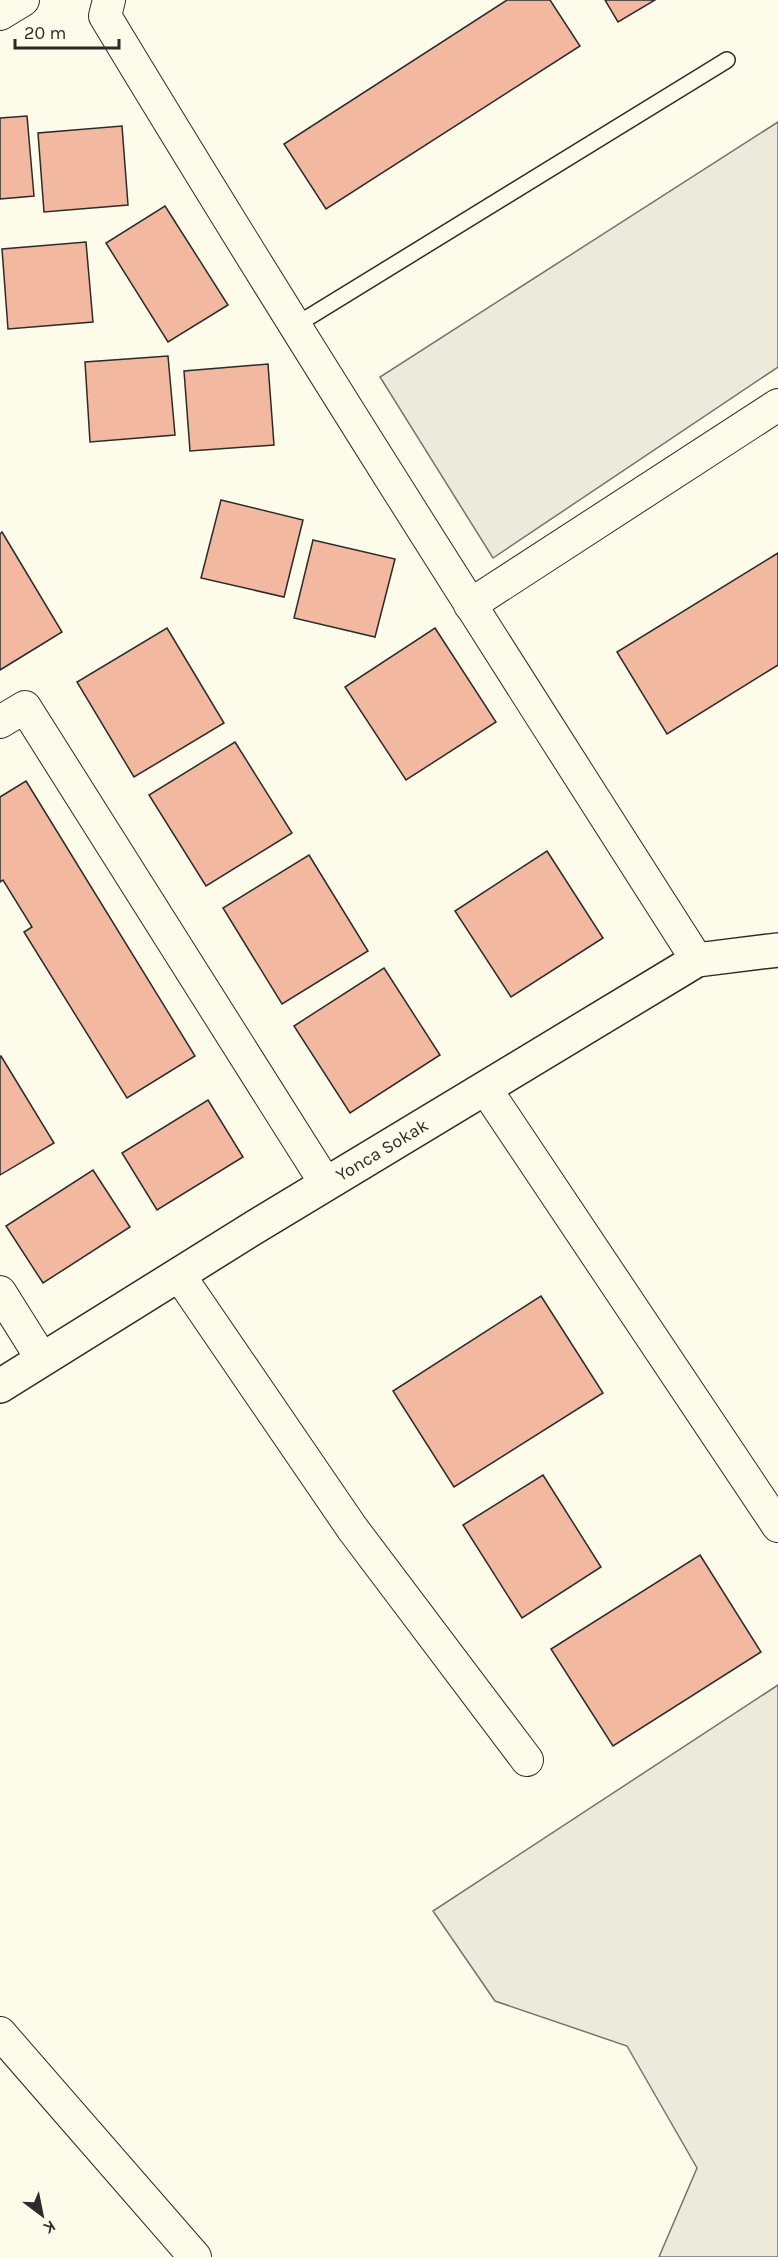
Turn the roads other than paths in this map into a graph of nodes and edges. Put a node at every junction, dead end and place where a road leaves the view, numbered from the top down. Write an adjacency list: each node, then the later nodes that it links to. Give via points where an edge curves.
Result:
1 (23, 0): 3 (street)
2 (102, 5): 5 (street)
3 (0, 14)
4 (727, 60): 5 (lane)
5 (296, 325): 7 (street)
6 (778, 405): 7 (street)
7 (470, 605): 10 (street)
8 (0, 723): 12 (street, via 25,707)
9 (778, 950): 10 (street, Yonca Sokak)
10 (697, 960): 11 (street, Yonca Sokak)
11 (485, 1088): 12 (street, Yonca Sokak); 17 (street)
12 (326, 1184): 13 (street, Yonca Sokak)
13 (178, 1275): 15 (street, Yonca Sokak); 18 (street, via 352,1528)
14 (0, 1292): 15 (street)
15 (42, 1359): 16 (street, Yonca Sokak)
16 (0, 1386)
17 (778, 1526)
18 (527, 1760)
19 (0, 2033): 20 (street)
20 (195, 2257)

